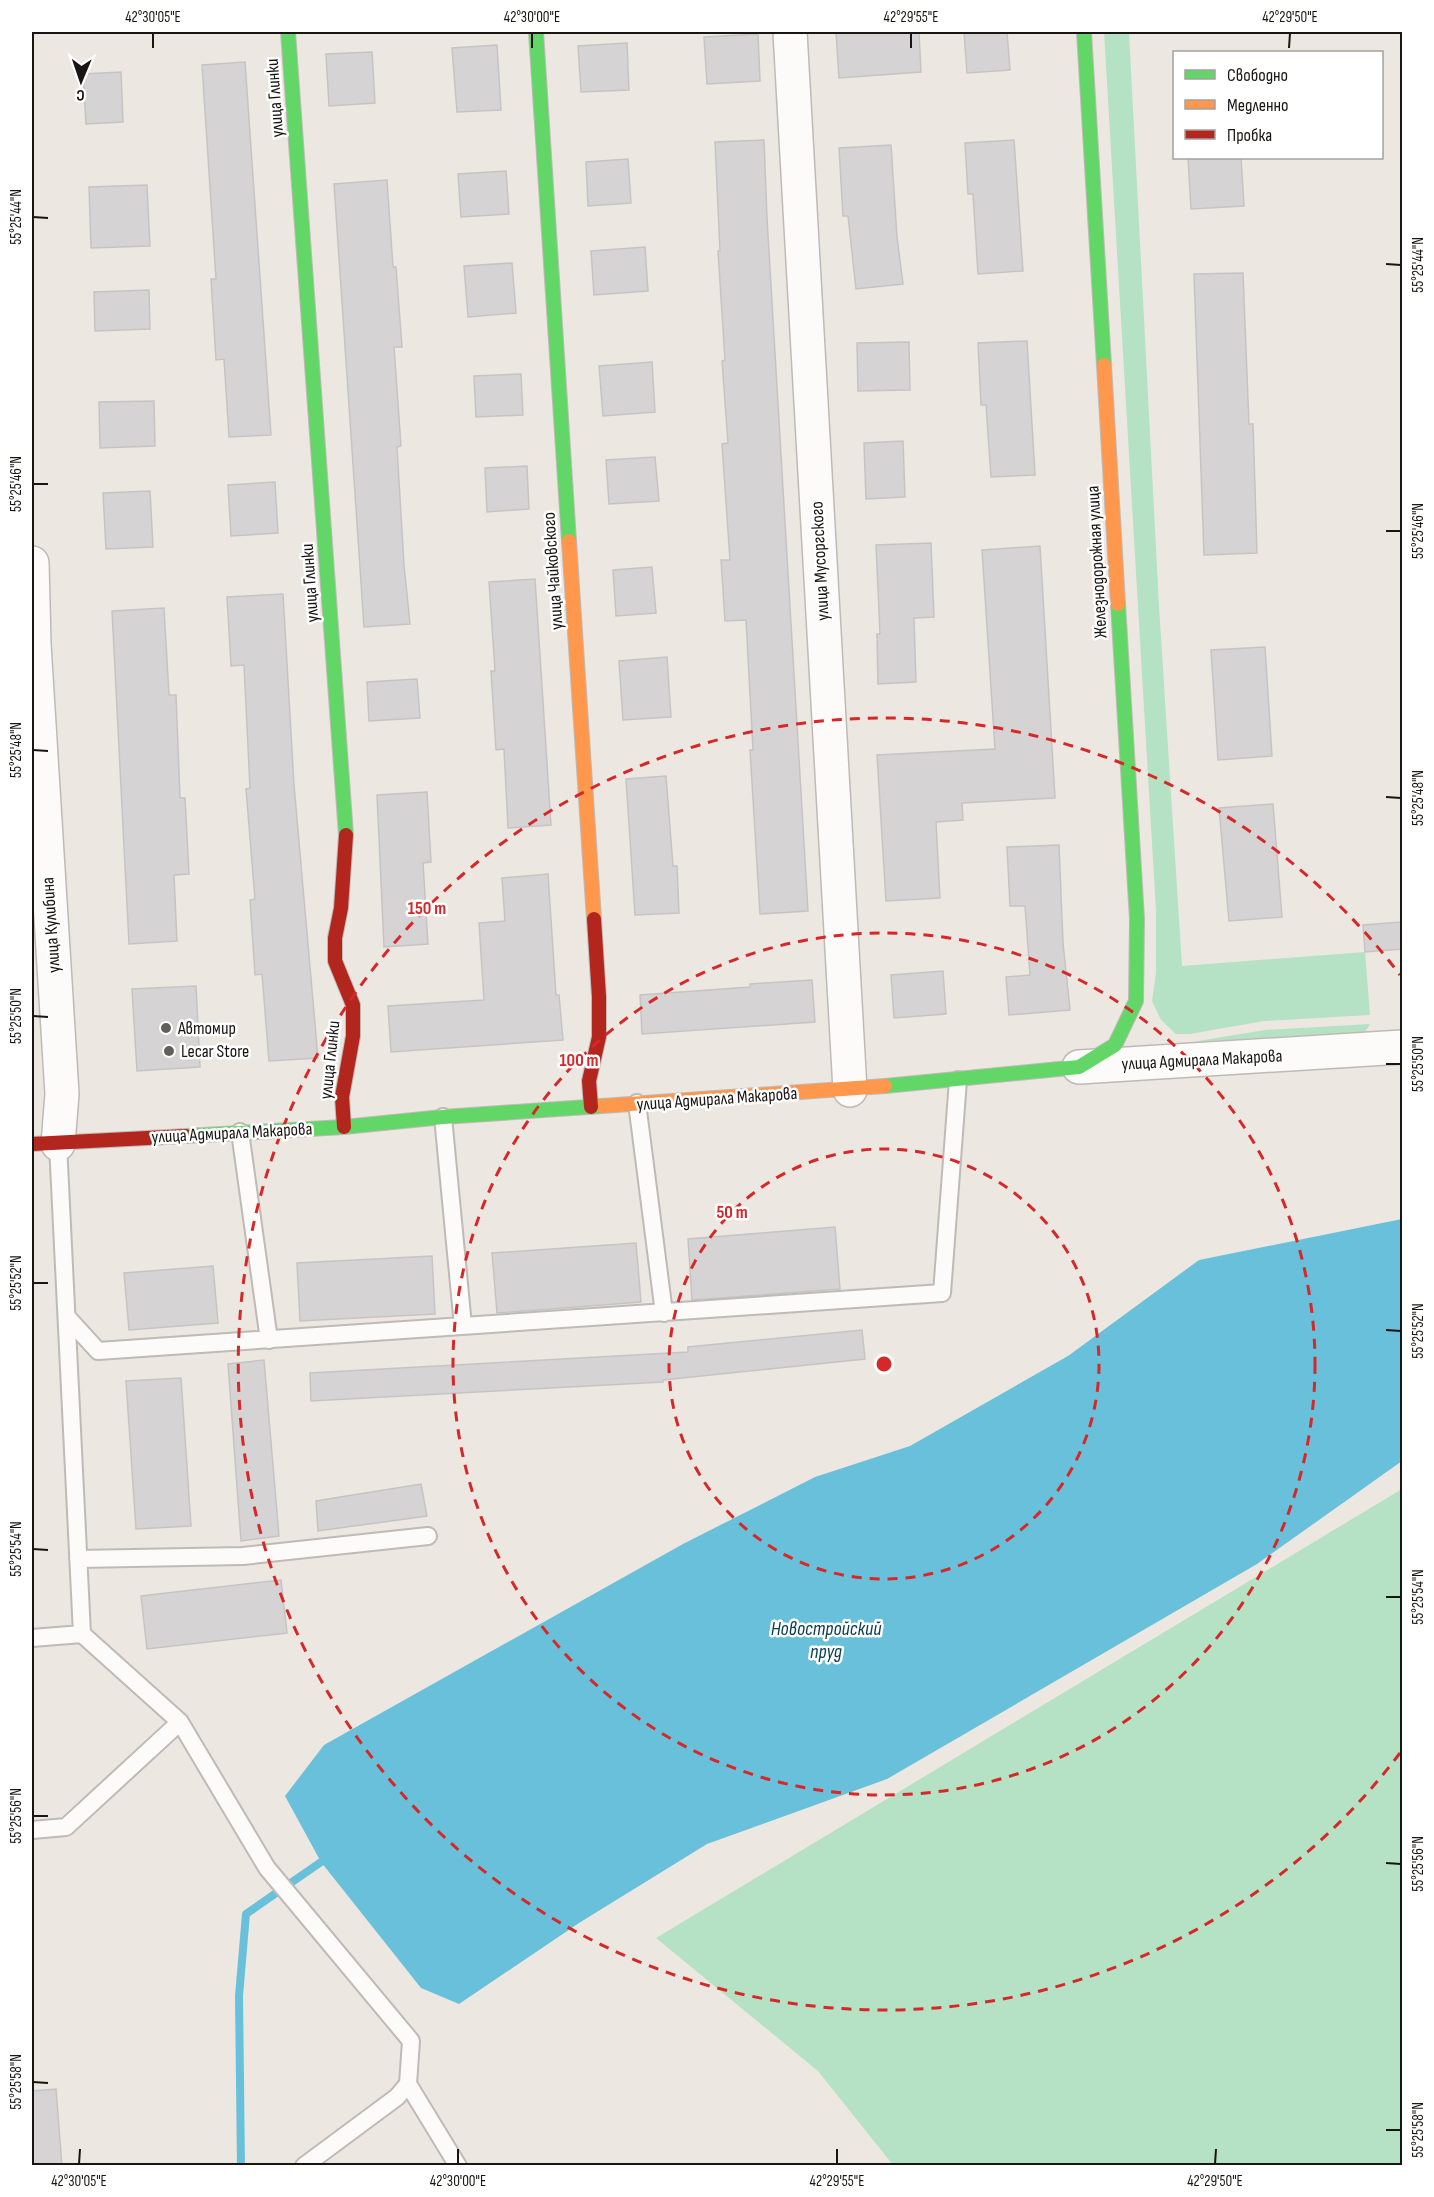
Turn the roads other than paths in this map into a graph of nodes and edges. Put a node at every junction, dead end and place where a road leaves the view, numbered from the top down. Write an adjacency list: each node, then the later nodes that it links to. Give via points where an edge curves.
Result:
1 (288, 32): 14 (street, улица Глинки, via 345,807 341,908 335,938 335,961 353,1005 353,1036 342,1098)
2 (536, 32): 12 (street, улица Чайковского, via 599,997 599,1037 589,1081)
3 (790, 32): 10 (street, улица Мусоргского)
4 (1084, 32): 8 (street, Железнодорожная улица, via 1137,918 1136,1001 1115,1045)
5 (32, 563): 6 (street, улица Кулибина)
6 (33, 645): 16 (street, улица Кулибина, via 62,1094)
7 (1402, 1047): 8 (street, улица Адмирала Макарова)
8 (1079, 1067): 9 (street, улица Адмирала Макарова)
9 (958, 1080): 10 (street, улица Адмирала Макарова); 17 (lane, via 942,1293)
10 (850, 1090): 11 (street, улица Адмирала Макарова)
11 (637, 1103): 12 (street, улица Адмирала Макарова); 17 (lane)
12 (591, 1107): 13 (street, улица Адмирала Макарова)
13 (443, 1117): 14 (street, улица Адмирала Макарова); 19 (lane)
14 (344, 1127): 15 (street, улица Адмирала Макарова)
15 (240, 1132): 16 (street, улица Адмирала Макарова); 20 (lane)
16 (45, 1144): 18 (lane)
17 (664, 1312): 19 (lane)
18 (67, 1317): 20 (lane, via 98,1351); 22 (lane)
19 (463, 1326): 20 (lane)
20 (269, 1340)
21 (428, 1536): 22 (lane, via 243,1556)
22 (78, 1559): 23 (lane)
23 (82, 1634): 24 (lane); 25 (lane)
24 (32, 1638)
25 (180, 1722): 26 (lane, via 66,1827); 27 (lane, via 267,1868 411,2041)
26 (32, 1830)
27 (408, 2084): 28 (lane, via 397,2097); 29 (lane)
28 (304, 2166)
29 (458, 2166)

